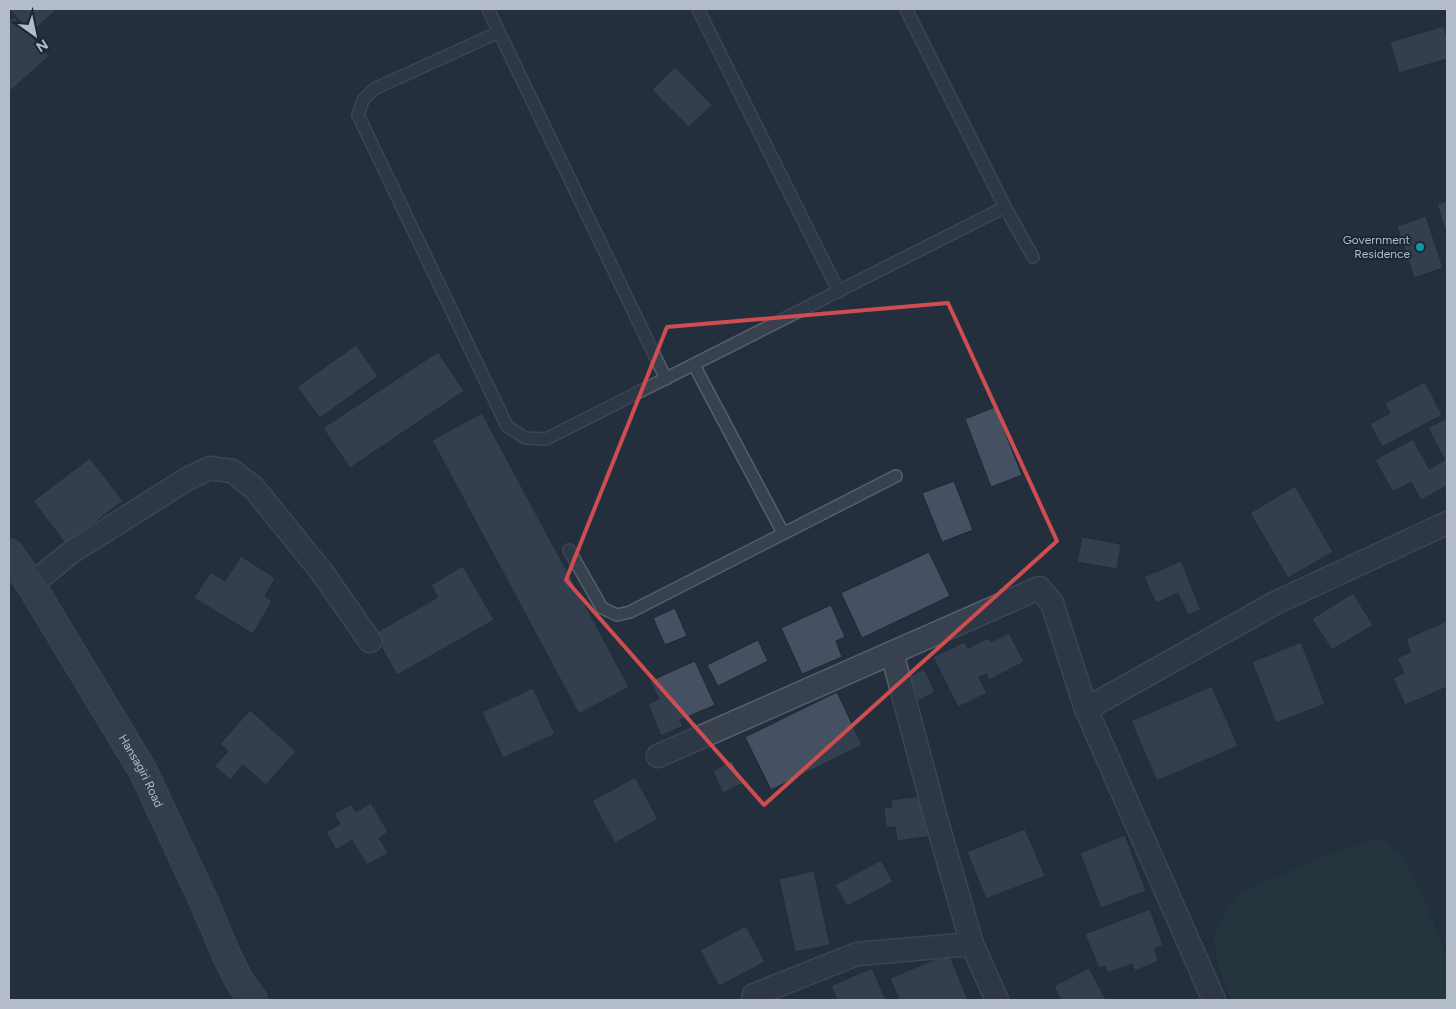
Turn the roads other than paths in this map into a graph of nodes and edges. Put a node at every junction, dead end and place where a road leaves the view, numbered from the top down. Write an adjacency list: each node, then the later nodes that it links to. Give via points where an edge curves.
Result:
1 (488, 9): 4 (lane)
2 (698, 9): 7 (lane)
3 (906, 9): 5 (lane)
4 (499, 32): 9 (lane); 9 (lane, via 374,89 363,100 358,115 507,426 526,438 546,439)
5 (1005, 207): 6 (lane); 7 (lane)
6 (1033, 257)
7 (839, 292): 8 (lane)
8 (694, 365): 9 (lane); 12 (lane)
9 (666, 379)
10 (896, 476): 12 (lane)
11 (1447, 523): 18 (street, via 1277,602)
12 (783, 533): 13 (lane, via 630,612 618,615 602,608)
13 (569, 550)
14 (9, 553): 15 (street, Hansagiri Road)
15 (31, 585): 16 (street, via 70,553 187,479 210,468 232,471 260,495 321,571); 21 (street, Hansagiri Road, via 143,771 226,954)
16 (370, 641)
17 (892, 653): 18 (street, via 1039,588 1052,603); 19 (street); 20 (street)
18 (1086, 709): 24 (street)
19 (658, 756)
20 (972, 944): 22 (street, via 857,954 754,995); 23 (street)
21 (253, 1000)
22 (753, 1000)
23 (997, 1000)
24 (1214, 1000)

